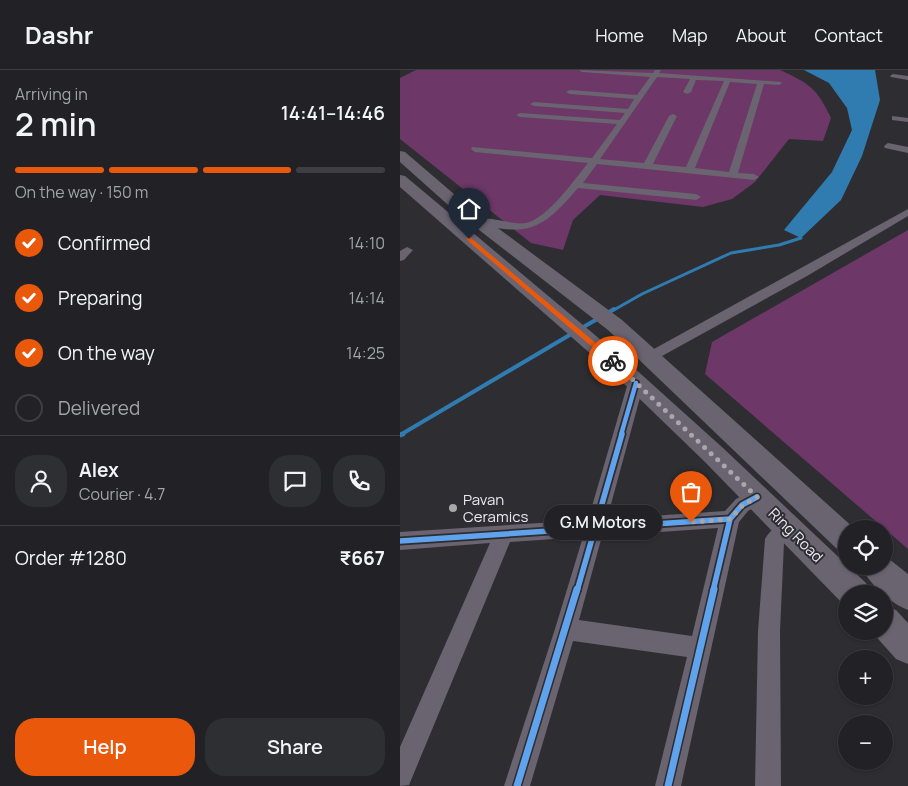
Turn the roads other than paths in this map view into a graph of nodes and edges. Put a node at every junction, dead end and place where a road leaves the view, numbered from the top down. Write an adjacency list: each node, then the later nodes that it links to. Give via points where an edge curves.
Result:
1 (582, 70): 2 (street)
2 (657, 72): 4 (street); 11 (street, via 643,85)
3 (893, 76): 5 (street)
4 (694, 77): 6 (street); 10 (street)
5 (908, 78)
6 (728, 79): 7 (street); 25 (street)
7 (761, 81): 8 (street); 26 (street)
8 (779, 83)
9 (570, 92): 11 (street)
10 (687, 92)
11 (639, 97): 13 (street)
12 (534, 104): 13 (street)
13 (629, 111): 18 (street)
14 (520, 115): 18 (street)
15 (673, 116): 24 (street)
16 (895, 118): 17 (street)
17 (908, 120)
18 (621, 122): 23 (street)
19 (888, 146): 21 (street)
20 (475, 149): 23 (street)
21 (908, 150)
22 (400, 155): 32 (main road, Ring Road)
23 (594, 161): 24 (street); 29 (street)
24 (647, 166): 25 (street)
25 (690, 170): 26 (street)
26 (733, 175): 27 (street)
27 (754, 177)
28 (400, 180): 34 (main road, Ring Road)
29 (576, 185): 30 (street); 32 (street, via 538,222 529,226)
30 (696, 197)
31 (908, 212): 33 (street)
32 (478, 221): 33 (main road, Ring Road, via 615,325)
33 (648, 358): 34 (main road); 39 (main road, Ring Road)
34 (630, 377): 35 (main road, Ring Road); 37 (street)
35 (757, 497): 36 (street); 38 (main road, Ring Road)
36 (730, 519): 37 (street); 48 (street)
37 (595, 528): 40 (street); 45 (street)
38 (789, 528): 43 (main road, Ring Road); 52 (street, via 775,539 769,631)
39 (838, 532)
40 (504, 534): 41 (street); 49 (street)
41 (400, 541)
42 (886, 575): 44 (main road)
43 (846, 585)
44 (908, 595)
45 (566, 630): 48 (street); 50 (street)
46 (893, 631): 47 (main road)
47 (908, 647)
48 (700, 648): 51 (street)
49 (400, 776)
50 (518, 786)
51 (668, 786)
52 (768, 786)

